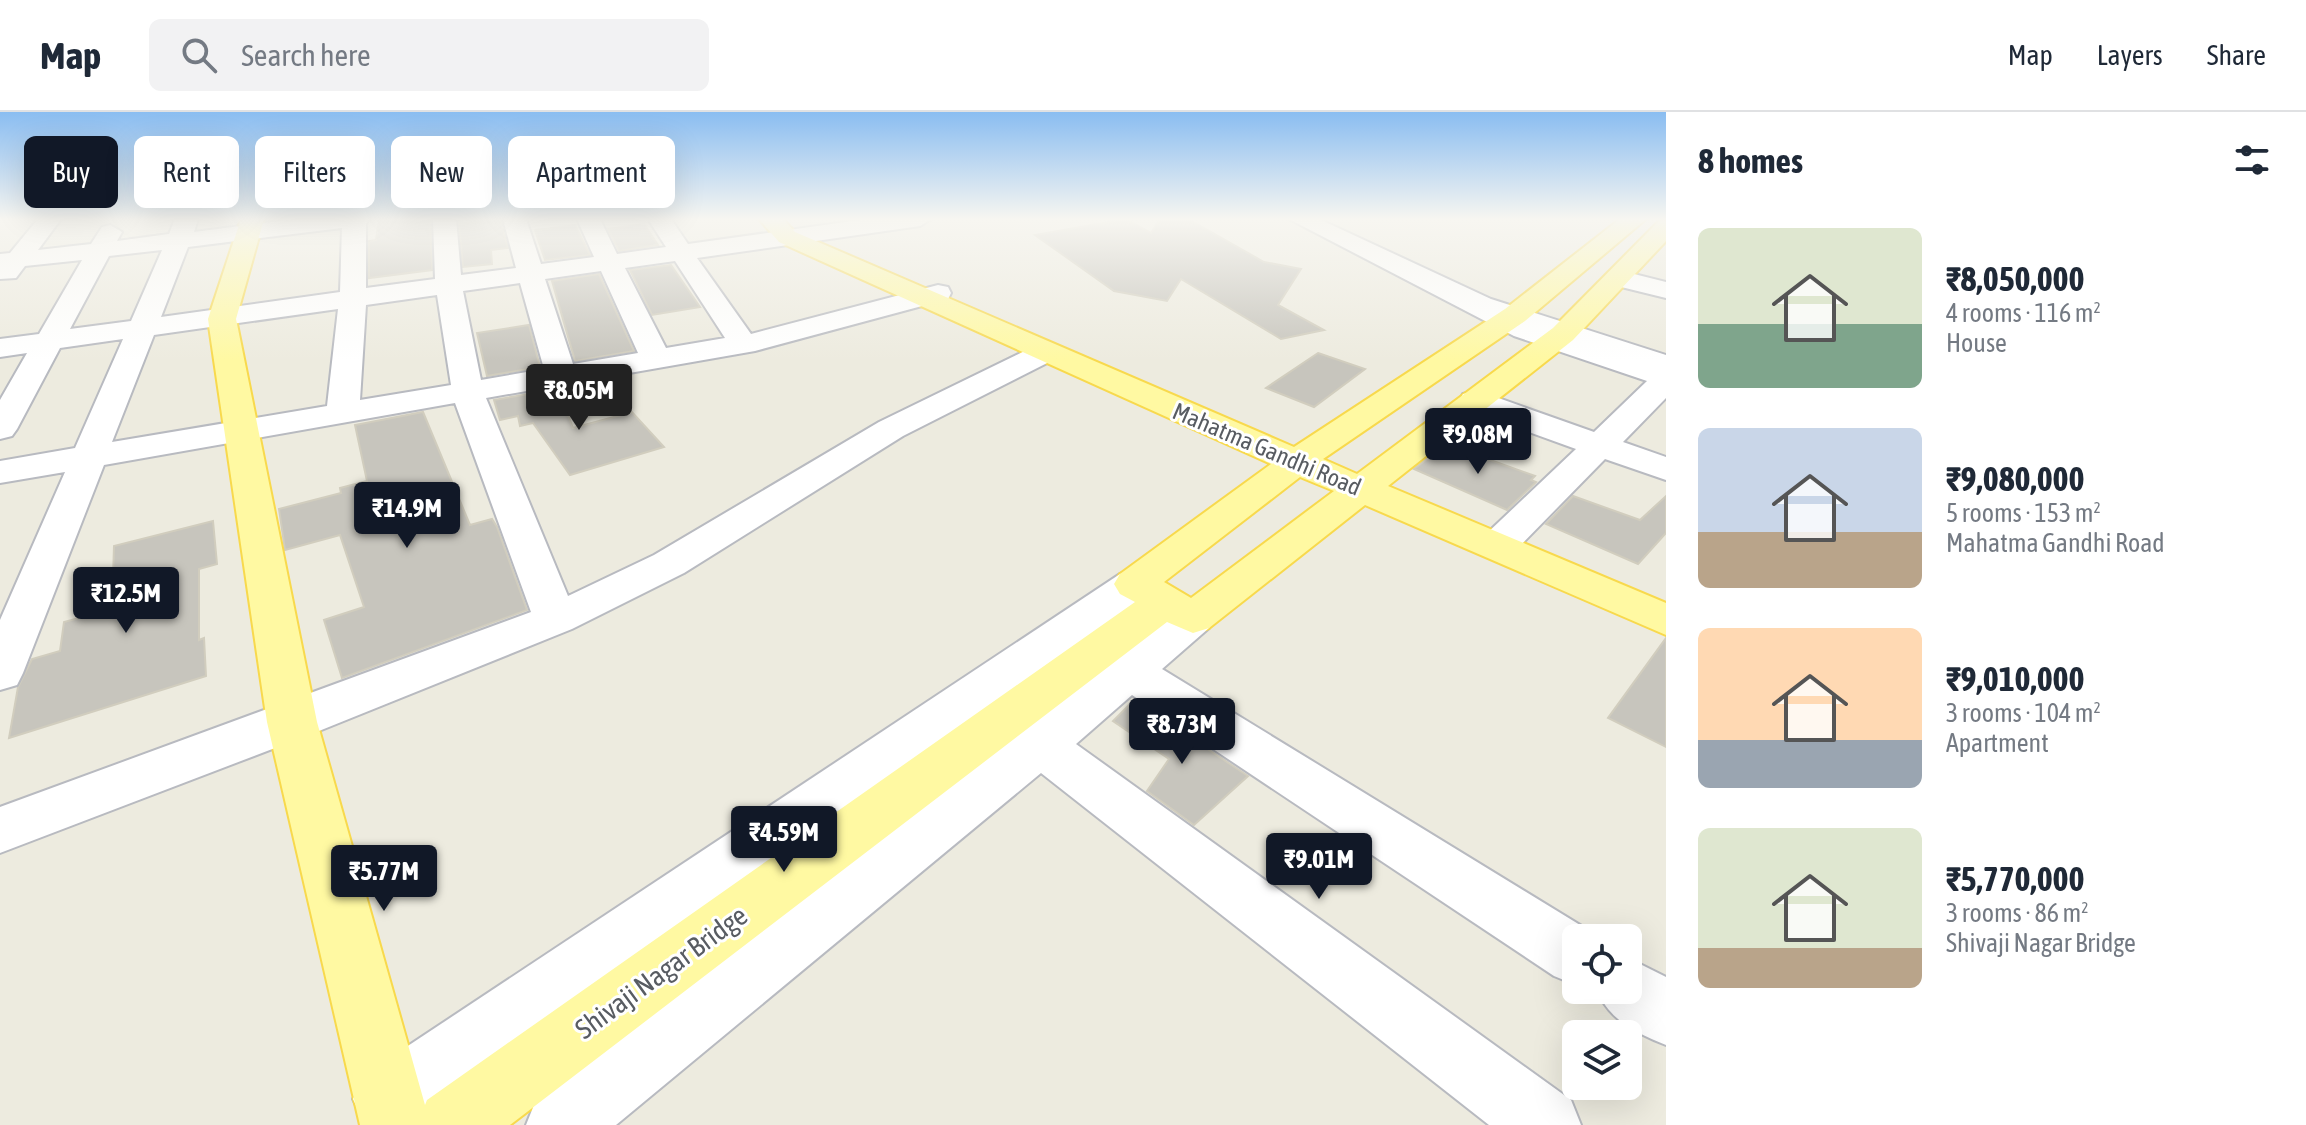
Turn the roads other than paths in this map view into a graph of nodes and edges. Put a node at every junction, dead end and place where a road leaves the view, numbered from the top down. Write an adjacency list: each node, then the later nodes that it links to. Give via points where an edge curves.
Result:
1 (91, 266): 24 (street)
2 (167, 266): 22 (street)
3 (238, 266): 21 (main road)
4 (354, 266): 19 (street)
5 (448, 266): 16 (street)
6 (528, 266): 14 (street)
7 (588, 266): 14 (street)
8 (611, 266): 28 (street)
9 (691, 266): 25 (street)
10 (869, 266): 18 (main road)
11 (1400, 266): 20 (street)
12 (1568, 266): 20 (main road)
13 (1630, 266): 15 (main road)
14 (531, 275): 16 (street); 30 (street)
15 (1618, 278): 17 (street); 23 (main road)
16 (449, 286): 19 (street); 32 (street)
17 (1666, 290)
18 (930, 296): 25 (street); 27 (main road, Mahatma Gandhi Road); 38 (main road)
19 (353, 300): 21 (street); 34 (street)
20 (1501, 314): 23 (street); 38 (main road)
21 (222, 319): 22 (street); 36 (main road)
22 (142, 330): 24 (street); 39 (street)
23 (1558, 338): 29 (street); 31 (street); 33 (main road)
24 (48, 342): 26 (street); 35 (street)
25 (743, 344): 28 (street)
26 (0, 348)
27 (1044, 353): 38 (main road, Mahatma Gandhi Road); 46 (street, via 891,429 669,564)
28 (656, 359): 30 (street)
29 (1666, 365)
30 (562, 377): 32 (street)
31 (1666, 378): 37 (street)
32 (468, 394): 34 (street); 46 (street)
33 (1475, 401): 37 (street); 42 (main road)
34 (343, 413): 36 (street)
35 (0, 429)
36 (240, 433): 39 (street); 50 (main road)
37 (1599, 445): 40 (street); 43 (street)
38 (1305, 456): 42 (main road, Mahatma Gandhi Road); 45 (main road)
39 (86, 458): 41 (street); 49 (street)
40 (1666, 469)
41 (0, 472)
42 (1368, 482): 43 (main road, Mahatma Gandhi Road); 45 (main road)
43 (1505, 538): 44 (main road); 47 (main road, Mahatma Gandhi Road)
44 (1666, 594)
45 (1165, 601): 48 (street); 56 (street)
46 (556, 619): 50 (street)
47 (1666, 620)
48 (1116, 660): 51 (street); 53 (street); 57 (main road, Shivaji Nagar Bridge)
49 (0, 673)
50 (292, 722): 52 (street); 56 (main road)
51 (1041, 745): 58 (street); 59 (street)
52 (0, 830)
53 (1562, 947)
54 (1642, 998): 55 (street)
55 (1666, 1013)
56 (391, 1112)
57 (452, 1125)
58 (561, 1125)
59 (1546, 1125)

